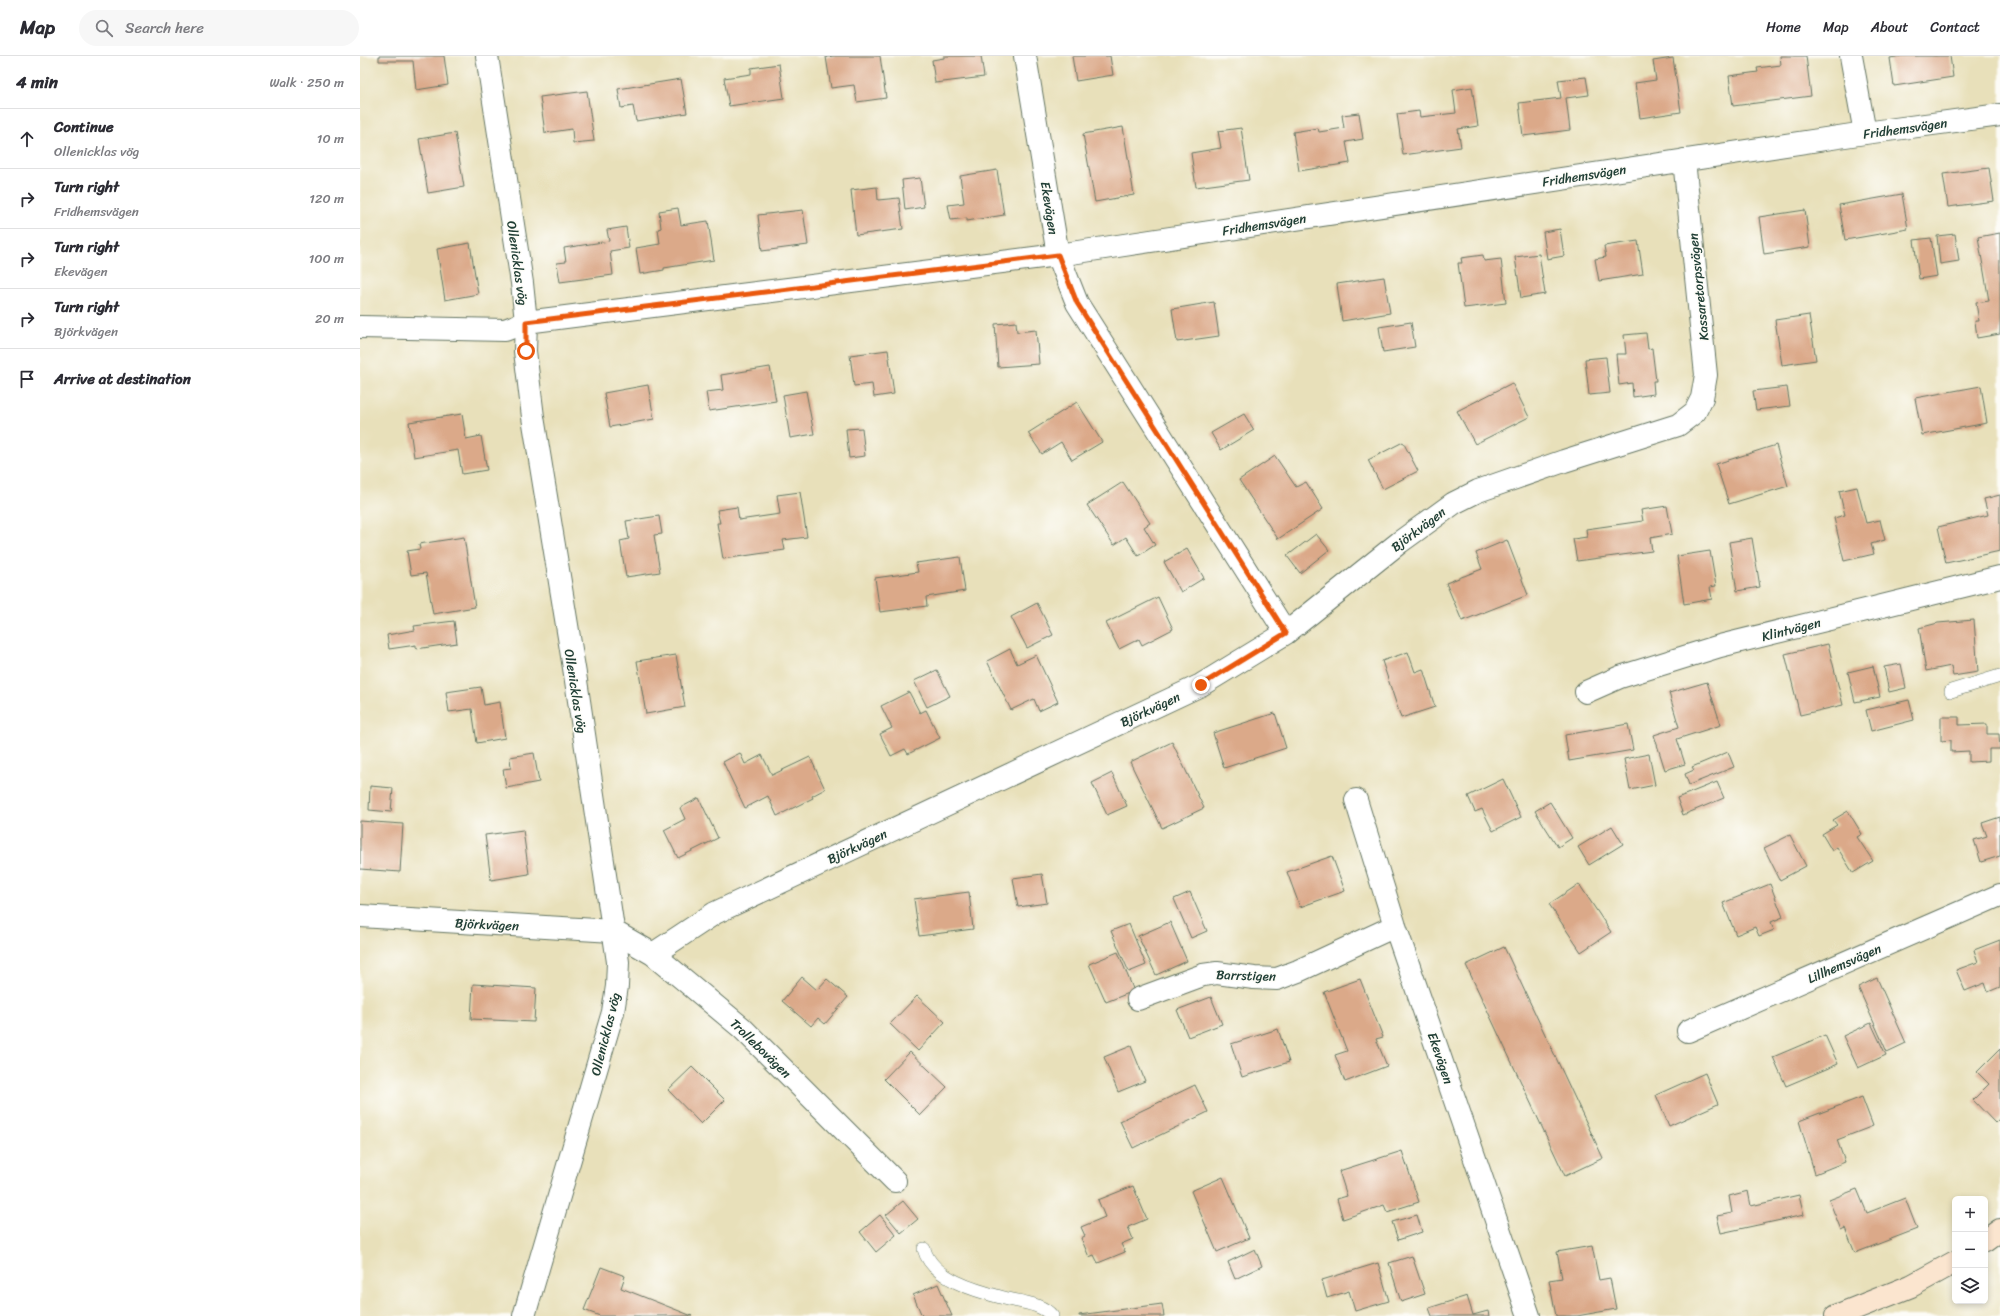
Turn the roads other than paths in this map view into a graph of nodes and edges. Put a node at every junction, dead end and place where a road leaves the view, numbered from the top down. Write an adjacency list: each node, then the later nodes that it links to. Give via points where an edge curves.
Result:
1 (487, 56): 8 (street, Ollenicklas vög)
2 (1025, 56): 7 (street, Ekevägen)
3 (1851, 56): 5 (street)
4 (2000, 115): 5 (street, Fridhemsvägen)
5 (1865, 133): 6 (street, Fridhemsvägen)
6 (1684, 160): 7 (street, Fridhemsvägen); 10 (street, Kassaretorpsvägen, via 1706,375 1702,398)
7 (1058, 255): 8 (street, Fridhemsvägen); 12 (street, Ekevägen, via 1077,303)
8 (526, 322): 9 (street, Fridhemsvägen, via 505,330); 20 (street, Ollenicklas vög, via 526,351 533,417)
9 (360, 327)
10 (1695, 412): 12 (street, Björkvägen, via 1678,425 1564,461 1478,491 1454,503)
11 (2000, 577): 15 (street, Klintvägen, via 1720,646 1620,677)
12 (1286, 633): 21 (street, Björkvägen, via 1201,685 715,913)
13 (2000, 676): 14 (lane)
14 (1951, 691)
15 (1586, 692)
16 (1356, 800): 19 (street, Ekevägen)
17 (2000, 895): 23 (street, Lillhemsvägen)
18 (360, 916): 20 (street, Björkvägen)
19 (1396, 926): 22 (street, Barrstigen, via 1277,979 1217,973 1203,975); 31 (street, Ekevägen)
20 (613, 931): 21 (street, Trollebovägen); 29 (street, Ollenicklas vög, via 618,962 613,1012)
21 (653, 954): 24 (street, Trollebovägen, via 742,1028)
22 (1138, 999)
23 (1688, 1031)
24 (896, 1181)
25 (2000, 1230): 26 (street)
26 (1988, 1240)
27 (924, 1249): 30 (lane, via 932,1264 955,1281 1042,1308)
28 (1952, 1264): 32 (street, via 1911,1286)
29 (524, 1316)
30 (1052, 1316)
31 (1529, 1316)
32 (1836, 1316)

